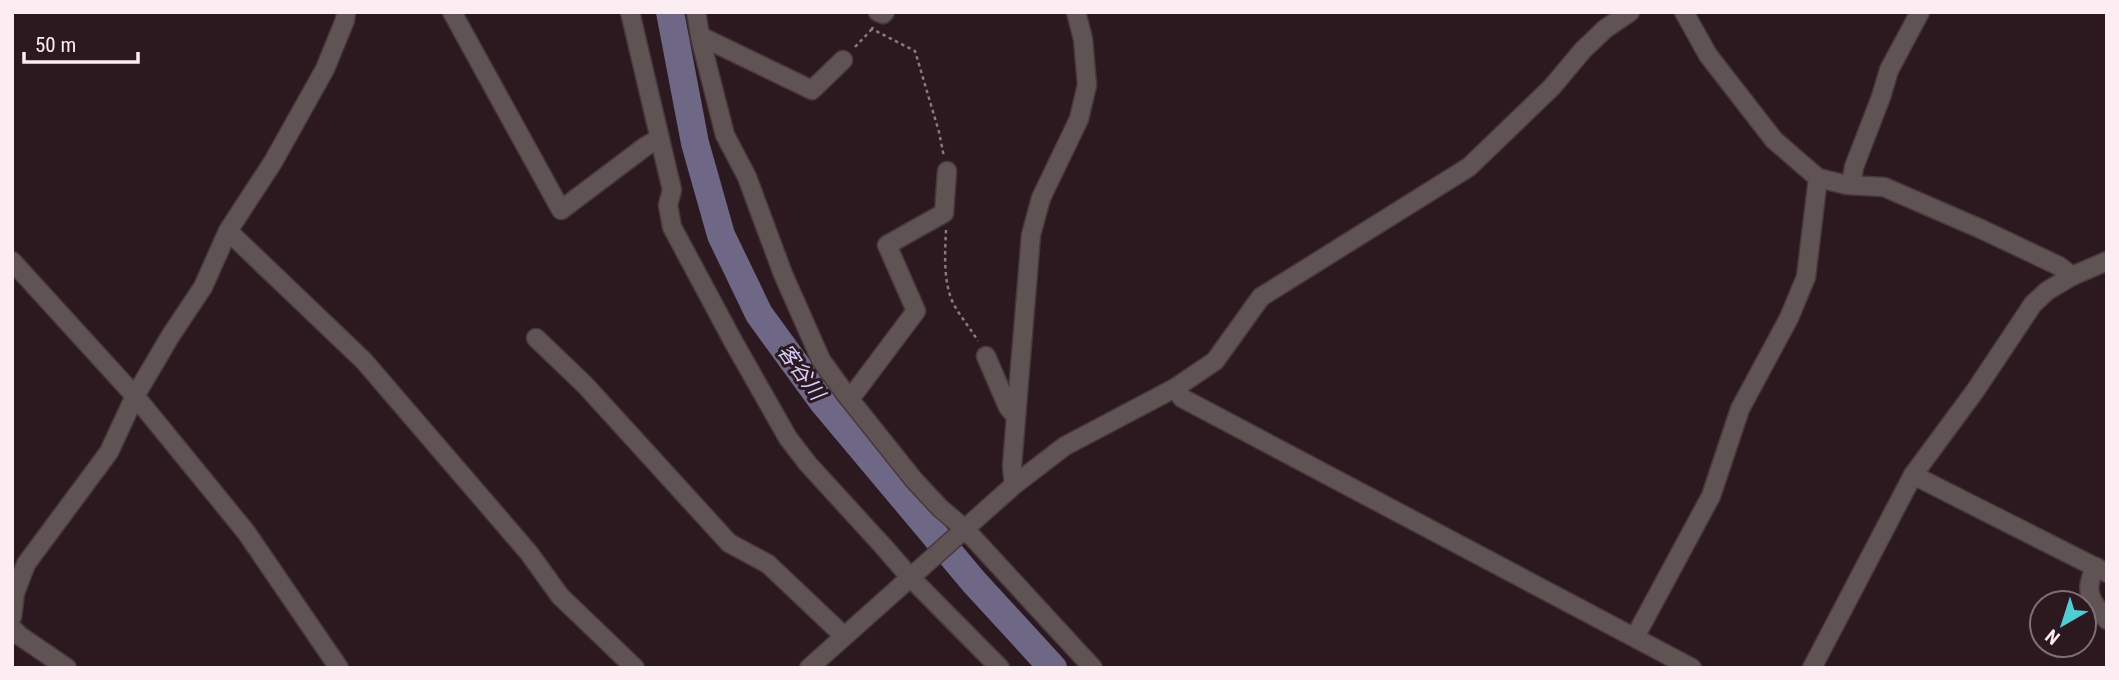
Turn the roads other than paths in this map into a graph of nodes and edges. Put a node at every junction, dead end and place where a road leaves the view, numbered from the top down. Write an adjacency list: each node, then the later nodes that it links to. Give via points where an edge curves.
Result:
1 (346, 12): 15 (street, via 325,69)
2 (452, 12): 11 (street, via 561,210)
3 (630, 12): 11 (street)
4 (696, 12): 9 (street)
5 (1076, 12): 24 (street, via 1087,85 1079,119 1041,198 1031,235)
6 (1630, 12): 21 (street, via 1583,50 1552,87 1469,167 1261,297 1215,361)
7 (1684, 12): 13 (street, via 1708,55 1774,140)
8 (1920, 12): 14 (street, via 1889,70)
9 (701, 36): 10 (street, via 812,90); 23 (street, via 725,135 747,177 821,360)
10 (843, 60)
11 (659, 139): 29 (street, via 672,190 667,205 672,227 788,438)
12 (947, 171): 23 (street, via 944,213 887,245 916,311 856,391)
13 (1818, 178): 14 (street); 34 (street, via 1806,277 1740,409 1711,496)
14 (1851, 185): 18 (street, via 1884,187 1992,234)
15 (228, 230): 22 (street, via 203,287); 37 (street, via 364,361 529,553 560,596)
16 (12, 261): 22 (street)
17 (2107, 261): 18 (street)
18 (2072, 276): 25 (street, via 2033,304)
19 (536, 338): 33 (street, via 729,543 768,564)
20 (986, 356): 24 (street)
21 (1175, 388): 26 (street, via 1065,446); 34 (street, via 1182,398)
22 (135, 396): 30 (street, via 109,452 26,564); 36 (street, via 246,532)
23 (847, 396): 27 (street)
24 (1016, 417): 26 (street)
25 (1913, 475): 28 (street); 42 (street)
26 (1014, 485): 27 (street)
27 (962, 531): 29 (street); 40 (street)
28 (2101, 570): 31 (street, via 2089,579 2088,592)
29 (912, 575): 33 (street); 39 (street)
30 (12, 617)
31 (2107, 620)
32 (12, 628): 35 (street)
33 (844, 636): 38 (street)
34 (1635, 637): 41 (street)
35 (67, 668)
36 (339, 668)
37 (635, 668)
38 (810, 668)
39 (1000, 668)
40 (1093, 668)
41 (1692, 668)
42 (1812, 668)

